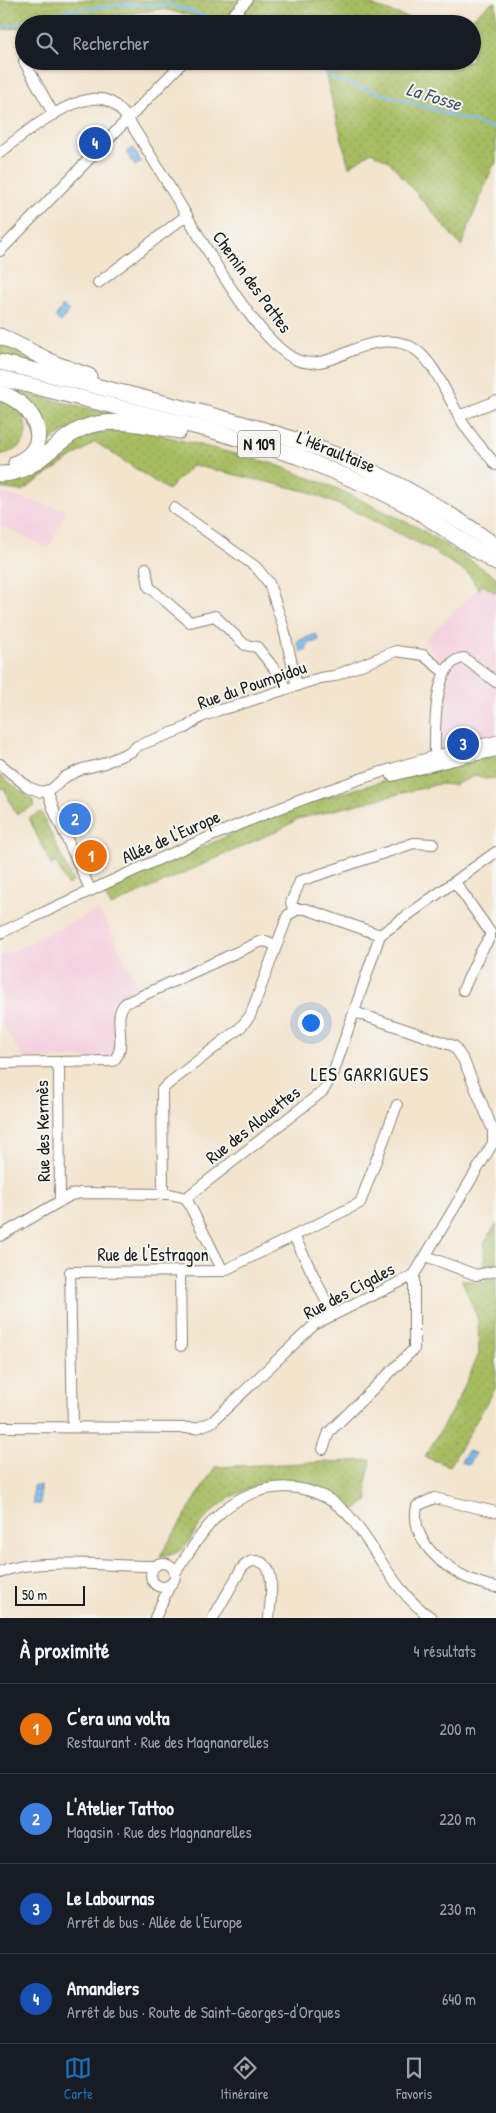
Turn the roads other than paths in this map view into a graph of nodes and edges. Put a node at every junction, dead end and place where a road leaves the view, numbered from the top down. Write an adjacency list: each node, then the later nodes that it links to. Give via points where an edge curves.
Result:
1 (247, 0): 2 (street)
2 (232, 15)
3 (29, 70): 5 (street)
4 (175, 70): 6 (street)
5 (54, 115): 6 (street, Chemin des Pattes, via 87,99 102,99 114,104); 7 (street, Chemin des Pattes)
6 (128, 119): 8 (street, Chemin des Pattes); 9 (street)
7 (0, 153)
8 (187, 215): 10 (street); 16 (street, Chemin des Pattes, via 231,286 264,332 283,351 308,363 324,361 375,342 398,342 414,349 431,363)
9 (0, 251)
10 (98, 283)
11 (0, 336): 17 (highway, via 83,374 170,398)
12 (0, 362): 17 (highway, L'Héraultaise / N 109)
13 (0, 378): 22 (highway, L'Héraultaise / N 109, via 214,431 298,456 378,490)
14 (0, 393): 19 (highway, via 26,407 34,417 38,434 35,446 25,458)
15 (496, 401): 16 (street)
16 (459, 416): 18 (street, Chemin des Pattes)
17 (238, 422): 23 (highway, L'Héraultaise / N 109, via 364,467 420,496)
18 (496, 464)
19 (0, 465)
20 (0, 474): 22 (highway, via 23,469 82,429 111,422 126,423 182,431 297,462 369,490)
21 (174, 508): 28 (street, via 267,579 284,629)
22 (444, 527): 24 (highway, L'Héraultaise / N 109)
23 (496, 546)
24 (496, 563)
25 (146, 568): 29 (street, via 149,587 190,622 215,616 245,645 257,648)
26 (445, 673): 27 (street, via 457,660 464,658); 28 (street, Rue du Poumpidou, via 423,654 396,651 334,676); 32 (street, via 436,709)
27 (496, 682)
28 (297, 686): 29 (street, Rue du Poumpidou)
29 (286, 689): 34 (street, Rue du Poumpidou, via 200,717 185,728 137,746 132,752 69,775)
30 (496, 741): 32 (street, Allée de l'Europe)
31 (496, 751): 35 (street, Allée de l'Europe)
32 (435, 755): 35 (street, Allée de l'Europe)
33 (0, 764): 34 (street, via 35,790)
34 (47, 791): 39 (street)
35 (330, 791): 39 (street, Allée de l'Europe, via 274,810)
36 (433, 844): 40 (street, via 414,844 300,881 291,903)
37 (496, 853): 38 (street)
38 (455, 882): 42 (street); 44 (street, via 490,932)
39 (91, 891): 41 (street, Allée de l'Europe)
40 (294, 911): 42 (street, via 306,909); 43 (street, via 286,918)
41 (0, 933)
42 (380, 936): 45 (street, Rue des Alouettes)
43 (276, 945): 46 (street, via 259,942 126,1003 120,1011 120,1052 113,1061); 50 (street, via 255,1005 245,1022 162,1090)
44 (463, 990)
45 (354, 1012): 49 (street, Rue des Cigales, via 454,1046 464,1061); 51 (street, Rue des Alouettes, via 333,1074 323,1091)
46 (54, 1062): 47 (street); 52 (street, Rue des Kermès, via 59,1069)
47 (0, 1063)
48 (397, 1105): 54 (street, Rue de l'Estragon, via 360,1204)
49 (495, 1137): 55 (street, Rue des Cigales)
50 (163, 1194): 51 (street); 52 (street, via 81,1193)
51 (186, 1198): 57 (street)
52 (60, 1201): 53 (street)
53 (0, 1236)
54 (294, 1236): 57 (street, Rue de l'Estragon); 60 (street)
55 (426, 1256): 56 (street, via 476,1275); 59 (street, Rue des Cigales)
56 (496, 1270)
57 (223, 1271): 58 (street, Rue de l'Estragon)
58 (180, 1272): 61 (street); 62 (street, Rue de l'Estragon, via 70,1272)
59 (414, 1275): 60 (street, Rue des Cigales); 64 (street, via 414,1349 329,1432)
60 (333, 1315): 62 (street, Rue des Cigales, via 315,1324 212,1422 197,1428)
61 (181, 1346)
62 (73, 1426): 63 (street, Rue des Cigales)
63 (0, 1427)
64 (323, 1448)
65 (496, 1512): 74 (street, via 434,1498 417,1506 415,1518 421,1535 438,1559 459,1575)
66 (190, 1552): 67 (street); 71 (street); 76 (street, via 217,1516 251,1493 269,1487 305,1489 339,1506 353,1520 392,1579)
67 (168, 1564): 69 (street); 71 (street)
68 (137, 1566): 69 (street); 70 (street, via 36,1565 18,1566); 72 (street)
69 (155, 1566): 72 (street)
70 (0, 1573)
71 (175, 1574): 73 (street)
72 (153, 1581): 73 (street, via 163,1587); 75 (street)
73 (170, 1585): 75 (street)
74 (496, 1587)
75 (162, 1601): 77 (street)
76 (427, 1616)
77 (155, 1618)
78 (212, 1618): 79 (street, via 242,1568 255,1560 263,1562 271,1575)
79 (269, 1618)

